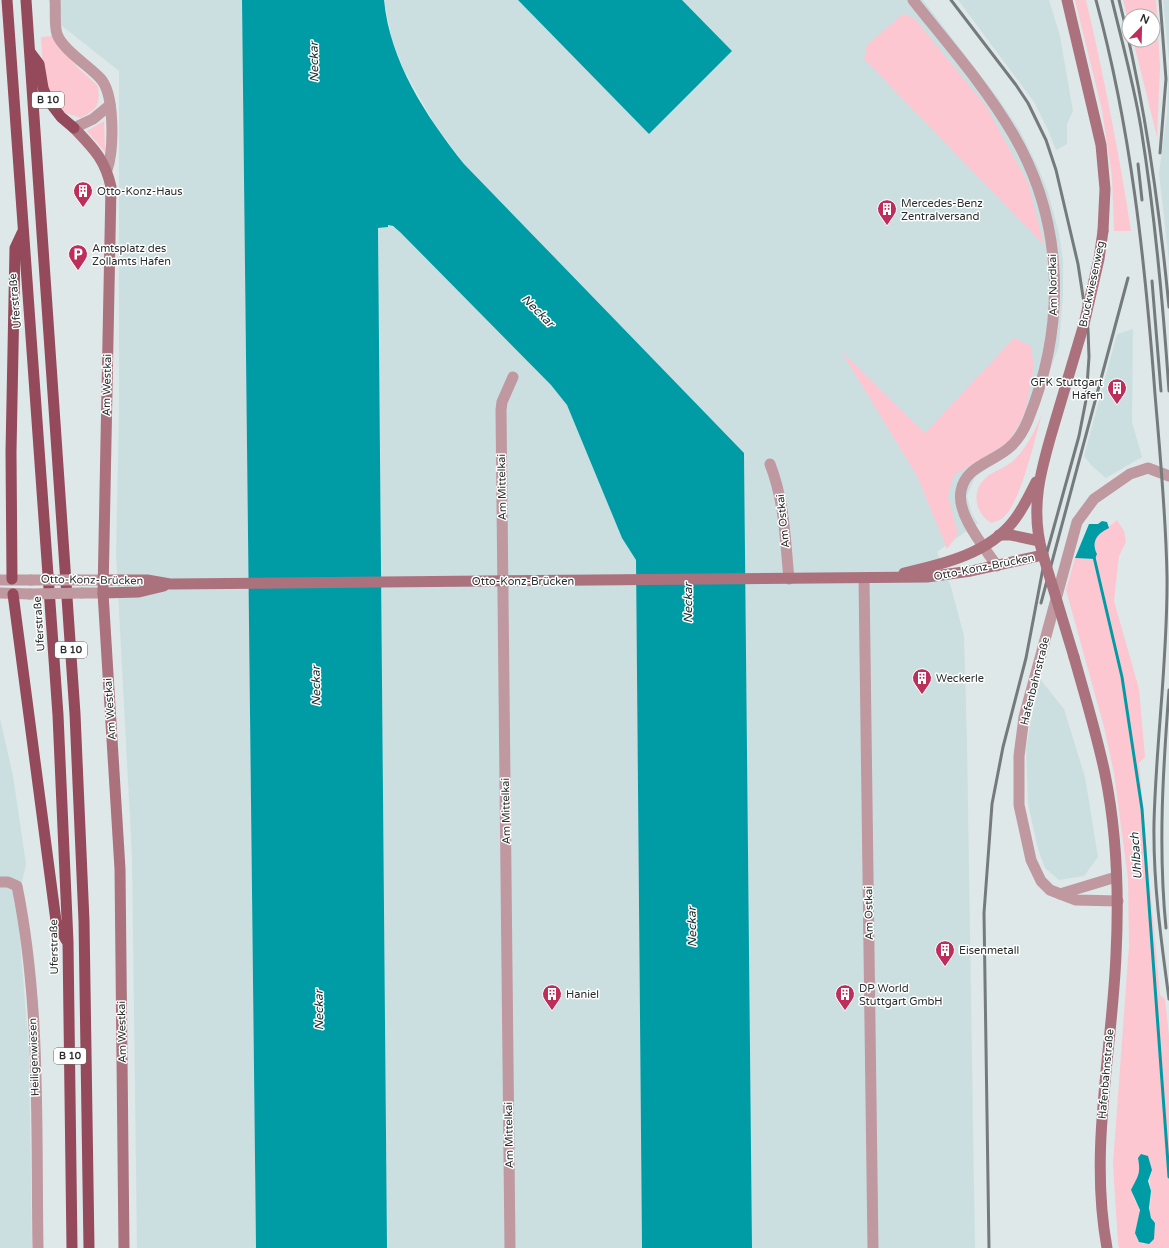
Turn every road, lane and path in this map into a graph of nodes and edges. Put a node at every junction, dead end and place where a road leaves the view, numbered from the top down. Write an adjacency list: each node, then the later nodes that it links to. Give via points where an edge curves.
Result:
1 (7, 0): 10 (highway, Uferstraße / B 10)
2 (26, 0): 6 (highway, B 10)
3 (55, 0): 7 (street, Am Westkai, via 57,34 107,86)
4 (913, 0): 17 (street, Am Nordkai, via 986,93 1013,133 1036,181 1052,244 1055,292 1051,343 1033,407 1015,443 974,469 966,478 960,496 965,516)
5 (1067, 0): 14 (main road, Bruckwiesenweg, bridge, via 1100,145 1104,189 1103,231 1084,324)
6 (30, 52): 8 (highway, B 10, via 39,64 48,100); 38 (highway, B 10, via 76,721 84,920)
7 (110, 105): 8 (street, via 93,120); 9 (street, Am Westkai, via 112,158)
8 (74, 128): 9 (main road, Am Westkai, via 92,147)
9 (107, 170): 25 (main road, Am Westkai, via 111,186)
10 (22, 232): 22 (highway, B 10, via 15,248 11,452); 35 (highway, Uferstraße / B 10, via 58,715)
11 (513, 377): 26 (street, Am Mittelkai, via 501,410)
12 (770, 464): 23 (street, Am Ostkai, via 779,487 783,510)
13 (1169, 476): 33 (street, Hafenbahnstraße, via 1148,468 1130,474 1094,499 1077,522 1024,717 1019,756 1019,805 1024,836 1041,881 1050,890)
14 (1039, 477): 15 (main road, Otto-Konz-Brücken, via 1022,509); 16 (main road, Bruckwiesenweg, via 1036,518)
15 (999, 535): 16 (main road, Otto-Konz-Brücken, via 1011,534); 17 (main road, Otto-Konz-Brücken)
16 (1039, 541): 18 (main road, Hafenbahnstraße)
17 (984, 546): 19 (street, Am Nordkai); 21 (main road, Otto-Konz-Brücken, via 932,566)
18 (1043, 555): 19 (main road, Otto-Konz-Brücken); 31 (main road, Hafenbahnstraße, bridge, via 1095,730 1113,825)
19 (996, 566): 21 (main road, Otto-Konz-Brücken, via 936,577)
20 (864, 578): 21 (main road, Otto-Konz-Brücken); 23 (main road, Otto-Konz-Brücken); 41 (street, Am Ostkai)
21 (876, 578)
22 (12, 579): 24 (street, Otto-Konz-Brücken); 25 (street, Otto-Konz-Brücken, bridge); 30 (street)
23 (789, 579): 26 (main road, Otto-Konz-Brücken)
24 (0, 580)
25 (103, 580): 27 (main road, Otto-Konz-Brücken, via 147,580); 29 (main road, Am Westkai)
26 (503, 582): 27 (main road, Otto-Konz-Brücken); 40 (street, Am Mittelkai)
27 (170, 584): 29 (main road, Otto-Konz-Brücken, via 139,592)
28 (0, 593): 30 (street, Otto-Konz-Brücken)
29 (103, 593): 30 (street, Otto-Konz-Brücken, bridge); 39 (main road, Am Westkai, via 120,869)
30 (13, 594): 35 (highway, B 10, via 56,921)
31 (1116, 878): 33 (street); 34 (main road, Hafenbahnstraße)
32 (0, 882): 36 (street, Heiligenwiesen, via 17,886 25,926 35,1052)
33 (1060, 894): 34 (street, Hafenbahnstraße, via 1076,900)
34 (1118, 901): 42 (main road, Hafenbahnstraße, via 1101,1158 1101,1201)
35 (68, 942): 37 (highway, Uferstraße / B 10)
36 (38, 1248)
37 (72, 1248)
38 (89, 1248)
39 (124, 1248)
40 (510, 1248)
41 (873, 1248)
42 (1107, 1248)

